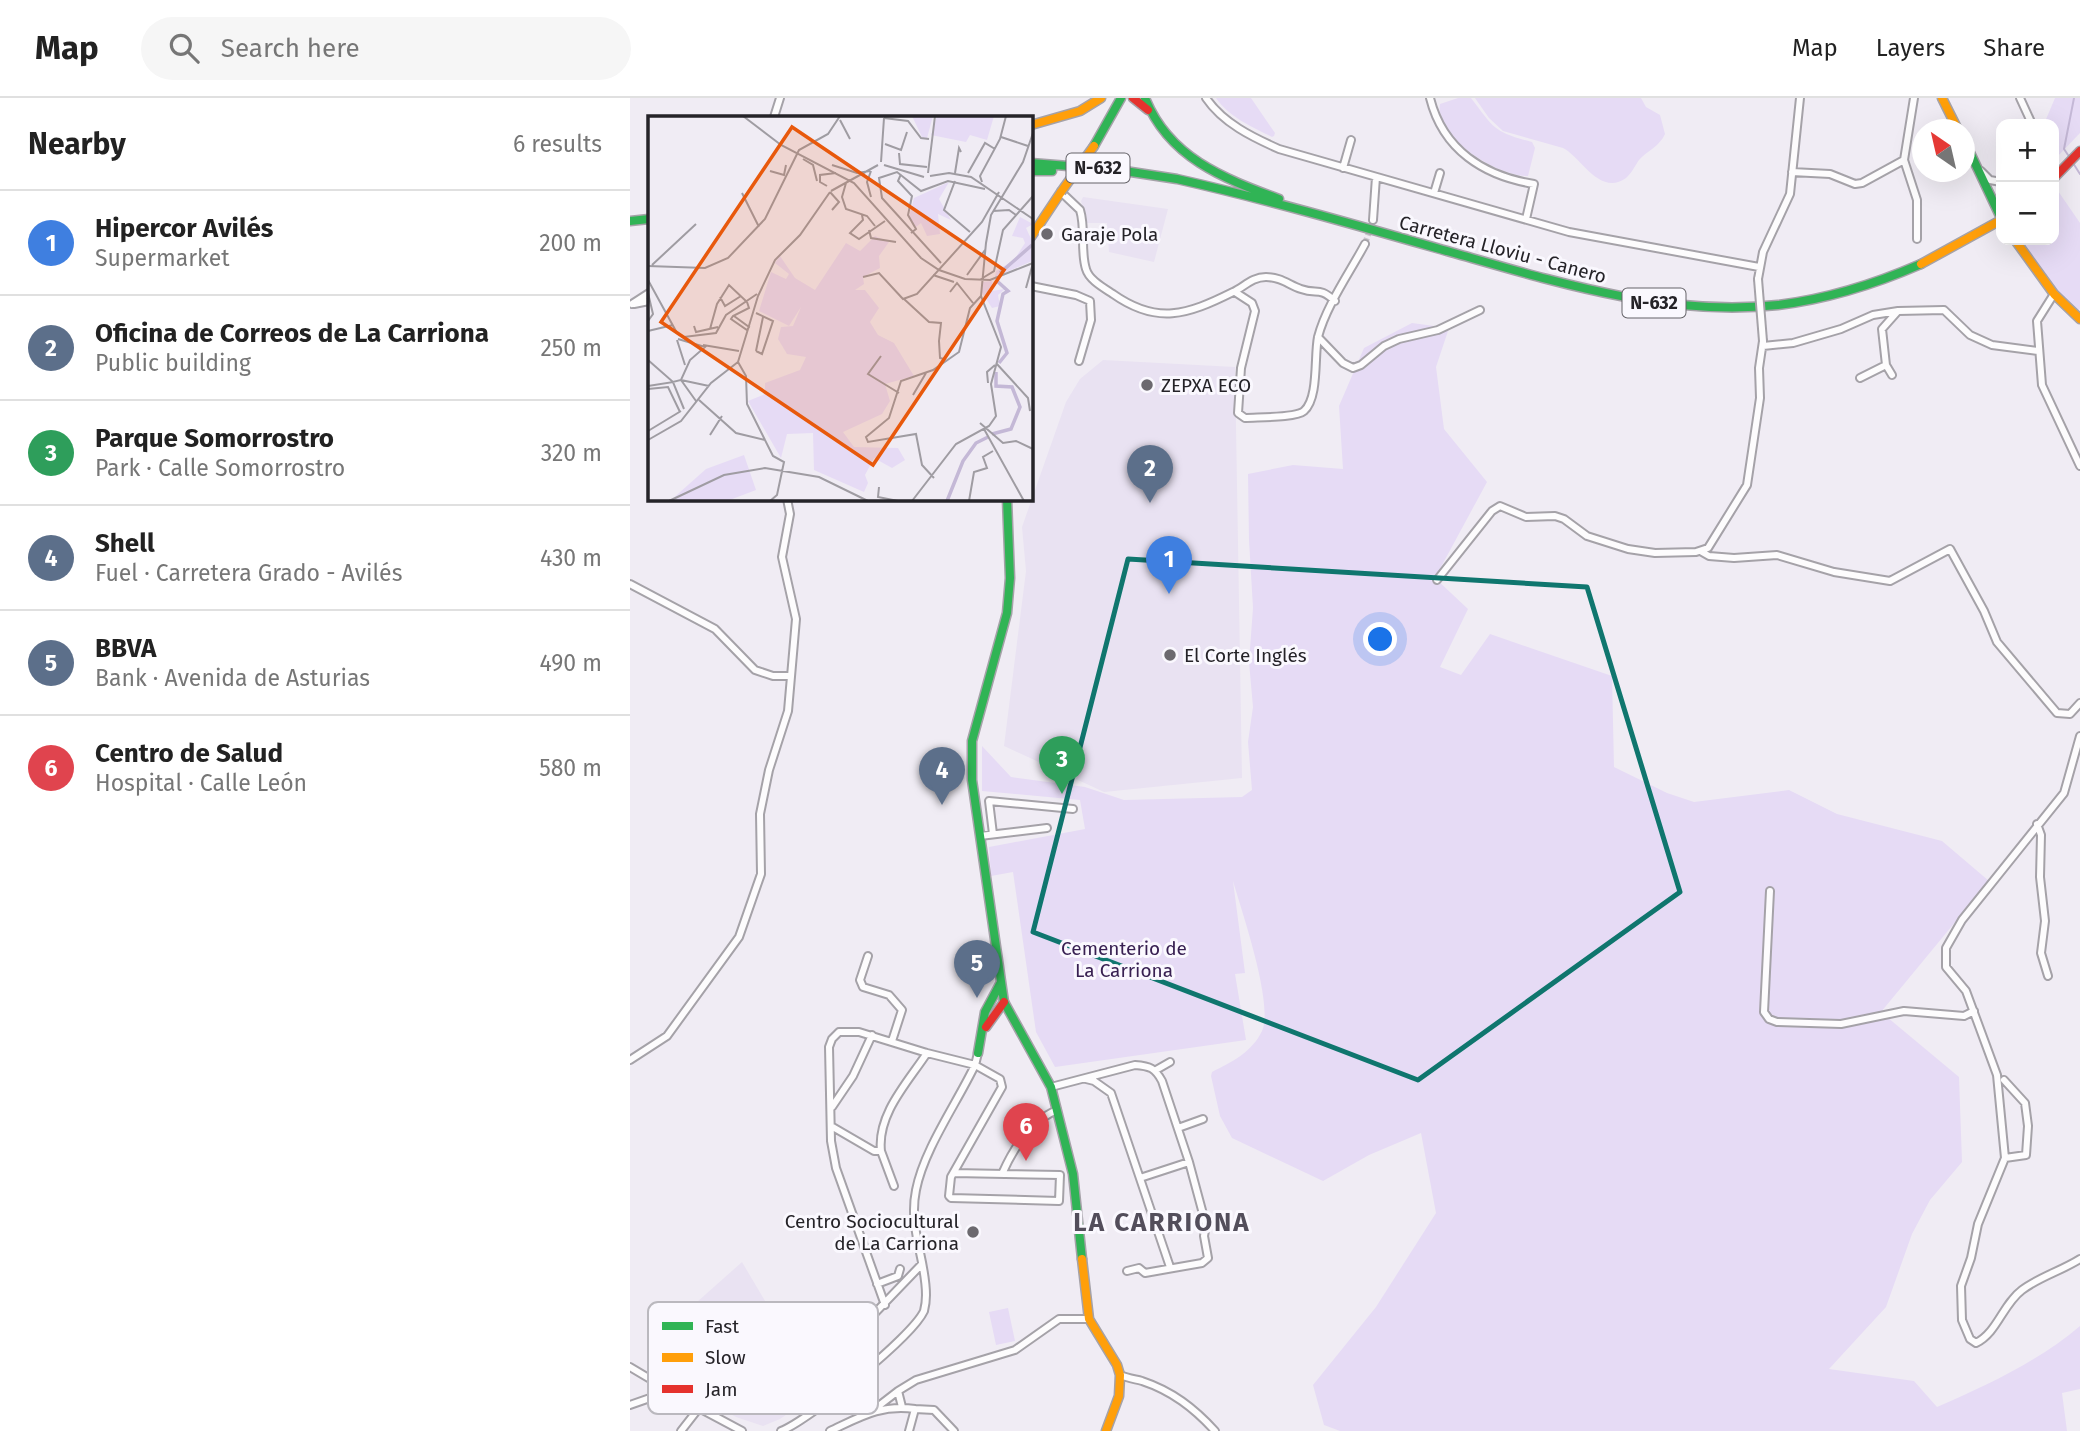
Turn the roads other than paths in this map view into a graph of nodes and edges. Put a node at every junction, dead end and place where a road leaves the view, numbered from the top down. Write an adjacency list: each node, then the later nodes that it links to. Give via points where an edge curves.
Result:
1 (780, 98): 13 (street)
2 (1101, 98): 16 (main road, via 1080,111)
3 (1121, 98): 31 (main road, bridge)
4 (1133, 98): 12 (main road)
5 (1145, 98): 12 (main road)
6 (1206, 98): 23 (street, via 1239,129 1261,141)
7 (1430, 98): 35 (street, via 1441,126 1467,157 1497,176 1534,184)
8 (1800, 98): 25 (street)
9 (1914, 98): 19 (street)
10 (1942, 98): 14 (main road)
11 (2020, 98): 15 (street)
12 (1148, 110): 38 (main road, via 1172,142 1200,162 1259,192)
13 (774, 116)
14 (1952, 119)
15 (2030, 119)
16 (1032, 125)
17 (1351, 140): 23 (street)
18 (2080, 152): 27 (main road)
19 (1904, 160): 25 (street, via 1855,184 1830,174); 41 (street, via 1917,200)
20 (1975, 161): 30 (street, via 1984,175)
21 (1032, 163): 28 (main road, Carretera Lloviu - Canero / N-632)
22 (1975, 164): 33 (main road)
23 (1343, 167): 29 (street)
24 (1032, 171): 28 (main road)
25 (1791, 172): 44 (street, via 1790,194)
26 (1440, 173): 32 (street)
27 (2059, 173)
28 (1165, 177): 38 (main road, Carretera Lloviu - Canero / N-632)
29 (1376, 177): 32 (street); 36 (street)
30 (1996, 181)
31 (1061, 192): 34 (main road); 46 (street, via 1080,210 1086,270 1130,305 1153,314 1177,313)
32 (1434, 193): 35 (street)
33 (1996, 208)
34 (1043, 216): 39 (main road); 40 (main road)
35 (1526, 219): 44 (street, via 1609,241)
36 (1373, 220)
37 (1996, 220): 38 (main road, Carretera Lloviu - Canero / N-632, via 1963,244 1879,282 1776,305 1703,307 1650,303 1570,285)
38 (1344, 223)
39 (1032, 226)
40 (1032, 235)
41 (1917, 239)
42 (1365, 244): 50 (street)
43 (2019, 245): 48 (main road)
44 (1759, 267): 55 (street, bridge)
45 (1032, 286): 57 (street, via 1090,301 1091,320)
46 (1235, 292): 50 (street, via 1264,277 1319,290); 54 (street, via 1252,303 1255,311 1241,368 1238,413 1245,418 1299,414 1307,409)
47 (648, 294): 49 (street, via 632,304)
48 (2054, 294): 53 (main road); 56 (street, via 2037,321)
49 (648, 301)
50 (1335, 301): 54 (street)
51 (1480, 310): 54 (street, via 1438,330 1399,339 1353,368)
52 (1898, 312): 55 (street, via 1873,315 1793,343); 56 (street, via 1944,310 1970,335 1992,345); 58 (street, via 1882,329)
53 (2080, 319)
54 (1318, 337)
55 (1763, 344): 64 (street, via 1747,485 1720,532)
56 (2038, 351): 61 (street, via 2042,385)
57 (1079, 361)
58 (1886, 365): 59 (street); 60 (street)
59 (1892, 375)
60 (1860, 378)
61 (2080, 466)
62 (787, 500): 67 (street, via 790,514 782,557 796,619)
63 (1007, 500): 74 (main road, via 1007,613 972,741)
64 (1702, 552): 65 (street, via 1628,549 1587,536 1564,519 1526,517 1500,506); 68 (street, via 1734,558 1777,555 1834,572 1890,581 1950,549 1997,642 2057,713 2070,714)
65 (1437, 580)
66 (630, 584): 67 (street, via 715,629 755,670 774,677)
67 (791, 676): 85 (street, via 788,711 760,814 761,874 739,937 667,1036)
68 (2080, 703)
69 (2080, 736): 71 (street, via 2064,793)
70 (1073, 809): 73 (street, via 989,801)
71 (2038, 824): 77 (street, via 2045,921 2040,953); 80 (street, via 1962,920 1946,948 1946,967 1966,991)
72 (1047, 828): 73 (street)
73 (993, 834): 74 (street)
74 (980, 836): 78 (main road)
75 (1770, 891): 80 (street, via 1764,1012 1769,1019 1841,1024 1904,1011 1964,1016)
76 (868, 956): 82 (street, via 860,980 863,986 889,995 902,1010)
77 (2048, 976)
78 (1000, 984): 79 (main road); 84 (main road, via 985,1012)
79 (1004, 1002): 84 (main road, via 989,1020); 91 (main road)
80 (1974, 1011): 98 (street, via 1997,1075)
81 (872, 1035): 82 (street); 92 (street); 92 (street, via 839,1032 832,1040)
82 (892, 1041): 83 (street)
83 (927, 1053): 87 (street); 97 (street, via 885,1116)
84 (978, 1053): 87 (street)
85 (630, 1060)
86 (1170, 1062): 88 (street)
87 (975, 1065): 100 (street, via 1000,1079 1002,1087); 107 (street, via 918,1179 912,1211)
88 (1156, 1070): 89 (street, via 1135,1065); 96 (street)
89 (1084, 1079): 91 (street); 104 (street, via 1111,1093)
90 (2004, 1080): 98 (street, via 2025,1103 2028,1126 2026,1154)
91 (1051, 1087): 93 (main road)
92 (831, 1109): 95 (street)
93 (1058, 1110): 101 (street, via 1017,1144); 102 (main road)
94 (1203, 1119): 96 (street)
95 (831, 1126): 97 (street); 111 (street, via 836,1168)
96 (1178, 1128): 99 (street)
97 (881, 1151): 105 (street)
98 (2006, 1158): 106 (street, via 1978,1224 1961,1286 1962,1320 1970,1339 1976,1343 1984,1340 2020,1290)
99 (1189, 1161): 104 (street); 108 (street, via 1206,1225 1208,1258)
100 (954, 1172): 101 (street); 103 (street, via 949,1196 955,1199 1059,1201)
101 (1002, 1174): 103 (street)
102 (1073, 1174): 103 (street); 114 (main road)
103 (1060, 1175)
104 (1140, 1178): 108 (street)
105 (894, 1186)
106 (2080, 1259)
107 (922, 1264): 112 (street); 115 (street, via 924,1310)
108 (1170, 1267): 110 (street, via 1145,1273 1139,1268)
109 (900, 1269): 111 (street, via 898,1276)
110 (1127, 1271)
111 (877, 1284): 112 (street)
112 (885, 1305): 113 (street)
113 (878, 1312)
114 (1089, 1319): 117 (main road); 119 (street, via 1059,1319 1015,1350 916,1380)
115 (878, 1359)
116 (630, 1367): 118 (street)
117 (1120, 1375): 136 (main road, via 1119,1396); 137 (street, via 1178,1398)
118 (648, 1378)
119 (898, 1391): 122 (street); 123 (street)
120 (648, 1399): 121 (street)
121 (630, 1405)
122 (878, 1407)
123 (902, 1407): 124 (street); 125 (street)
124 (878, 1409)
125 (915, 1409): 134 (street); 135 (street, via 934,1410)
126 (694, 1414): 130 (street)
127 (710, 1414): 131 (street)
128 (810, 1414): 132 (street)
129 (865, 1414): 133 (street)
130 (681, 1431)
131 (742, 1431)
132 (781, 1431)
133 (830, 1431)
134 (909, 1431)
135 (954, 1431)
136 (1106, 1431)
137 (1215, 1431)

